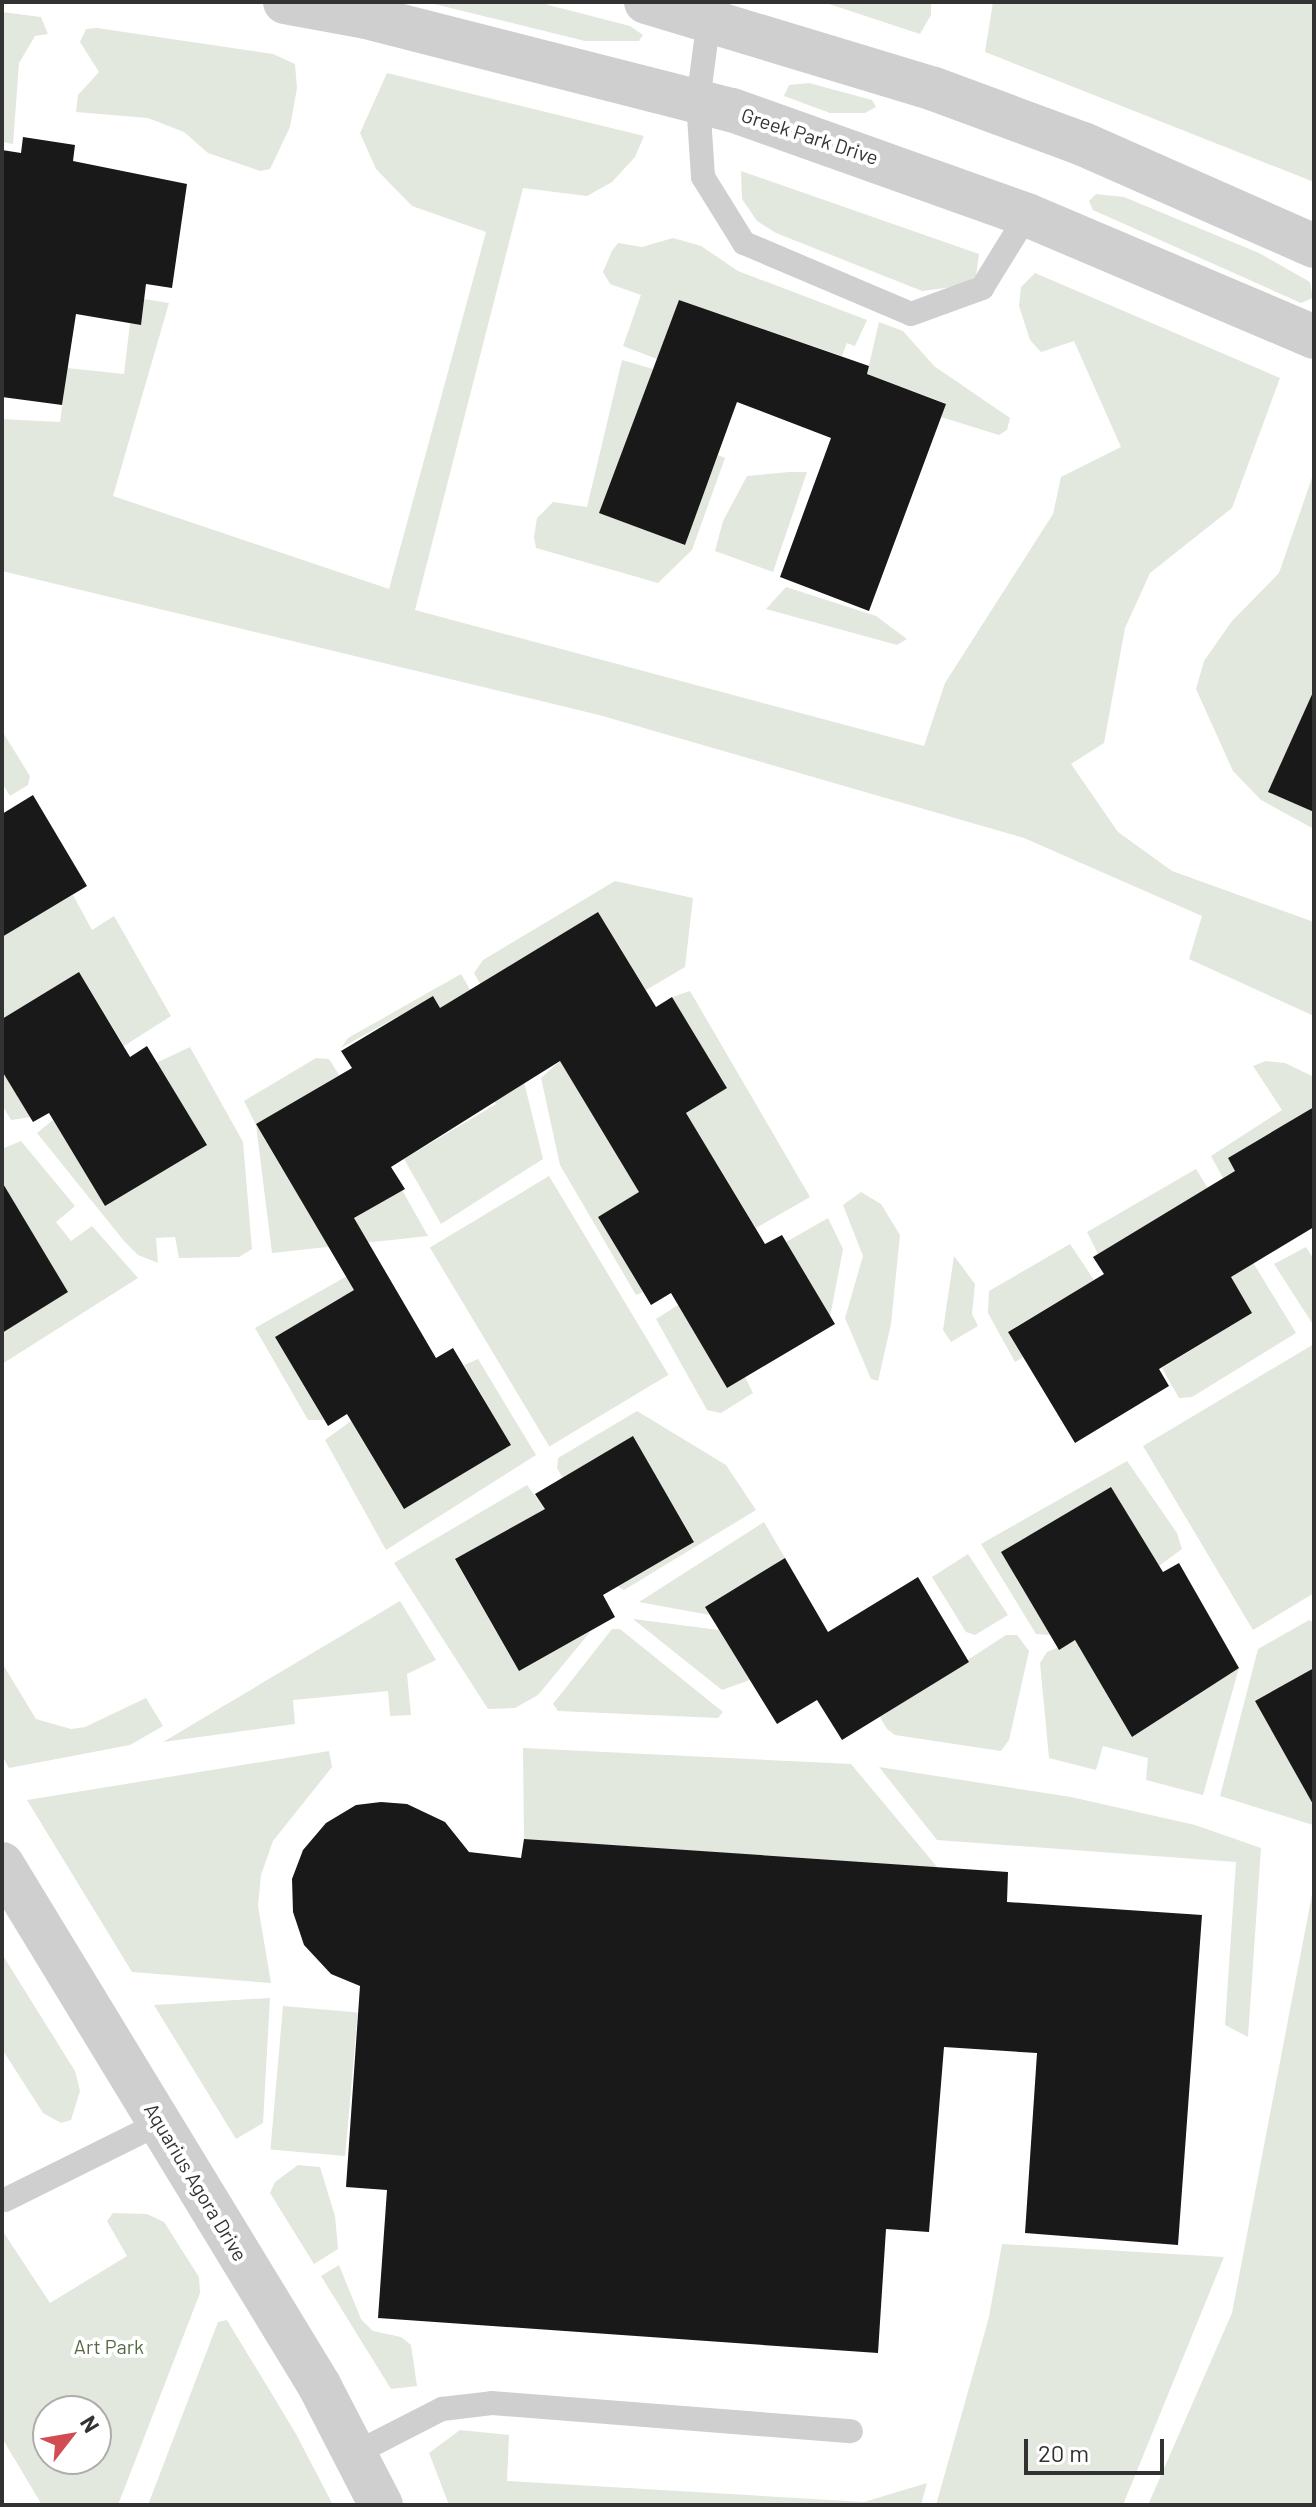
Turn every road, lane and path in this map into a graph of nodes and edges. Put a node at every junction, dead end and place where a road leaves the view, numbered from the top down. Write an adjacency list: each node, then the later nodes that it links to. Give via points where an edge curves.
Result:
1 (285, 2): 4 (street, Greek Park Drive, via 366,17)
2 (646, 2): 3 (street)
3 (709, 18): 4 (lane); 6 (street, via 934,89 1083,144)
4 (698, 101): 5 (street, Greek Park Drive, via 907,168); 5 (lane, via 703,177 744,243 911,314 982,288)
5 (1027, 215): 7 (street, Greek Park Drive)
6 (1314, 246)
7 (1314, 337)
8 (2, 1864): 9 (street, Aquarius Agora Drive)
9 (160, 2123): 10 (lane); 12 (street, Aquarius Agora Drive, via 319,2385)
10 (5, 2200)
11 (851, 2431): 12 (lane, via 492,2403 442,2409)
12 (354, 2454): 13 (street, Aquarius Agora Drive)
13 (381, 2505)

